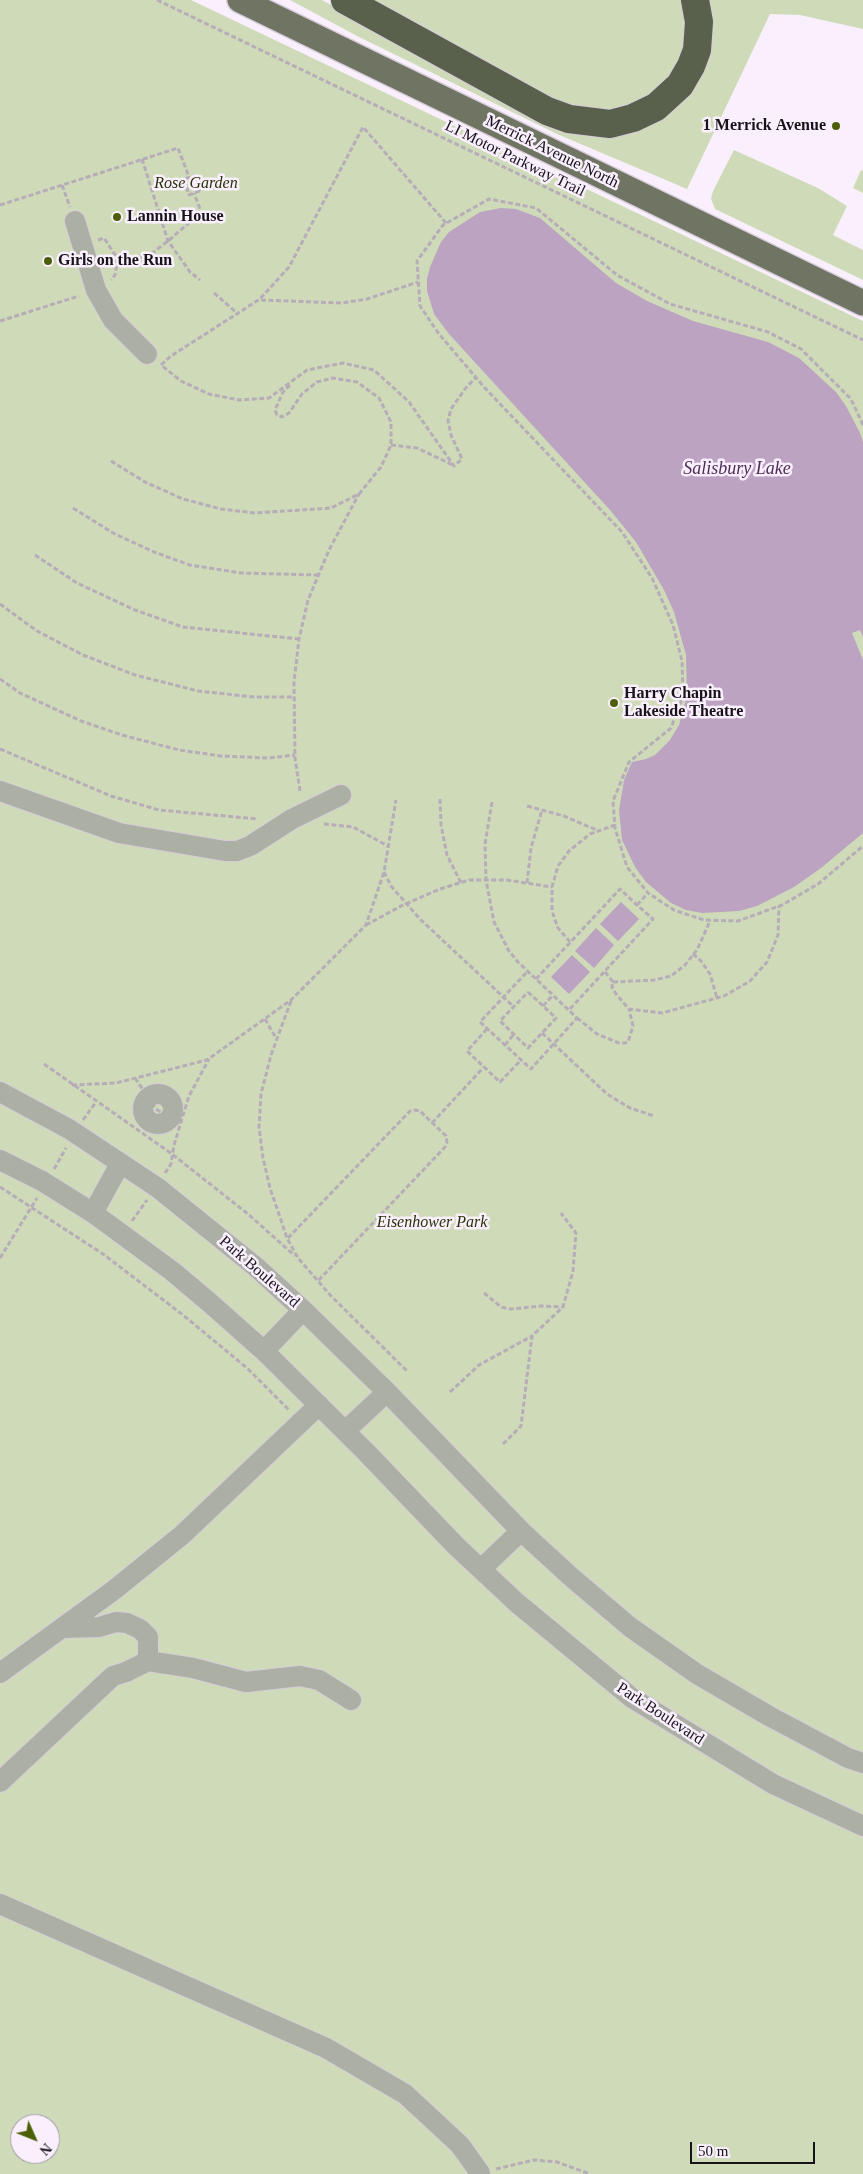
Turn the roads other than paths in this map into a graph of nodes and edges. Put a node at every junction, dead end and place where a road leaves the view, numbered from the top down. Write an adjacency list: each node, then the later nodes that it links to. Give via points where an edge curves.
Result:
1 (240, 0): 5 (main road, Merrick Avenue North)
2 (346, 0): 3 (highway, via 568,120 610,124 656,107 680,85 697,50 699,22)
3 (695, 0)
4 (75, 221): 6 (street, via 96,290 113,320)
5 (863, 303)
6 (147, 354)
7 (0, 791): 8 (street, via 119,833 225,851 250,846 292,819)
8 (340, 795)
9 (0, 1092): 13 (street, Park Boulevard, via 69,1129)
10 (148, 1098): 11 (street, via 143,1113 148,1121 158,1124)
11 (175, 1121)
12 (0, 1160): 14 (street, Park Boulevard)
13 (120, 1164): 14 (street); 15 (street, Park Boulevard, via 182,1206)
14 (93, 1212): 16 (street, Park Boulevard, via 172,1271)
15 (303, 1310): 16 (street); 17 (street, Park Boulevard)
16 (264, 1351): 18 (street, Park Boulevard)
17 (387, 1392): 19 (street); 20 (street, Park Boulevard)
18 (319, 1405): 19 (street, Park Boulevard); 22 (street, via 182,1535)
19 (345, 1431): 21 (street, Park Boulevard)
20 (521, 1531): 21 (street); 26 (street, Park Boulevard, via 630,1627 697,1674 769,1716)
21 (481, 1569): 28 (street, Park Boulevard, via 632,1698 773,1784)
22 (62, 1628): 23 (street, via 127,1623 148,1637); 24 (street)
23 (148, 1661): 25 (street, via 193,1668 246,1682 300,1676 319,1680); 27 (street, via 113,1676)
24 (0, 1673)
25 (351, 1700)
26 (863, 1763)
27 (0, 1782)
28 (863, 1826)
29 (0, 1904): 30 (street, via 326,2048 405,2094 460,2145)
30 (480, 2173)

